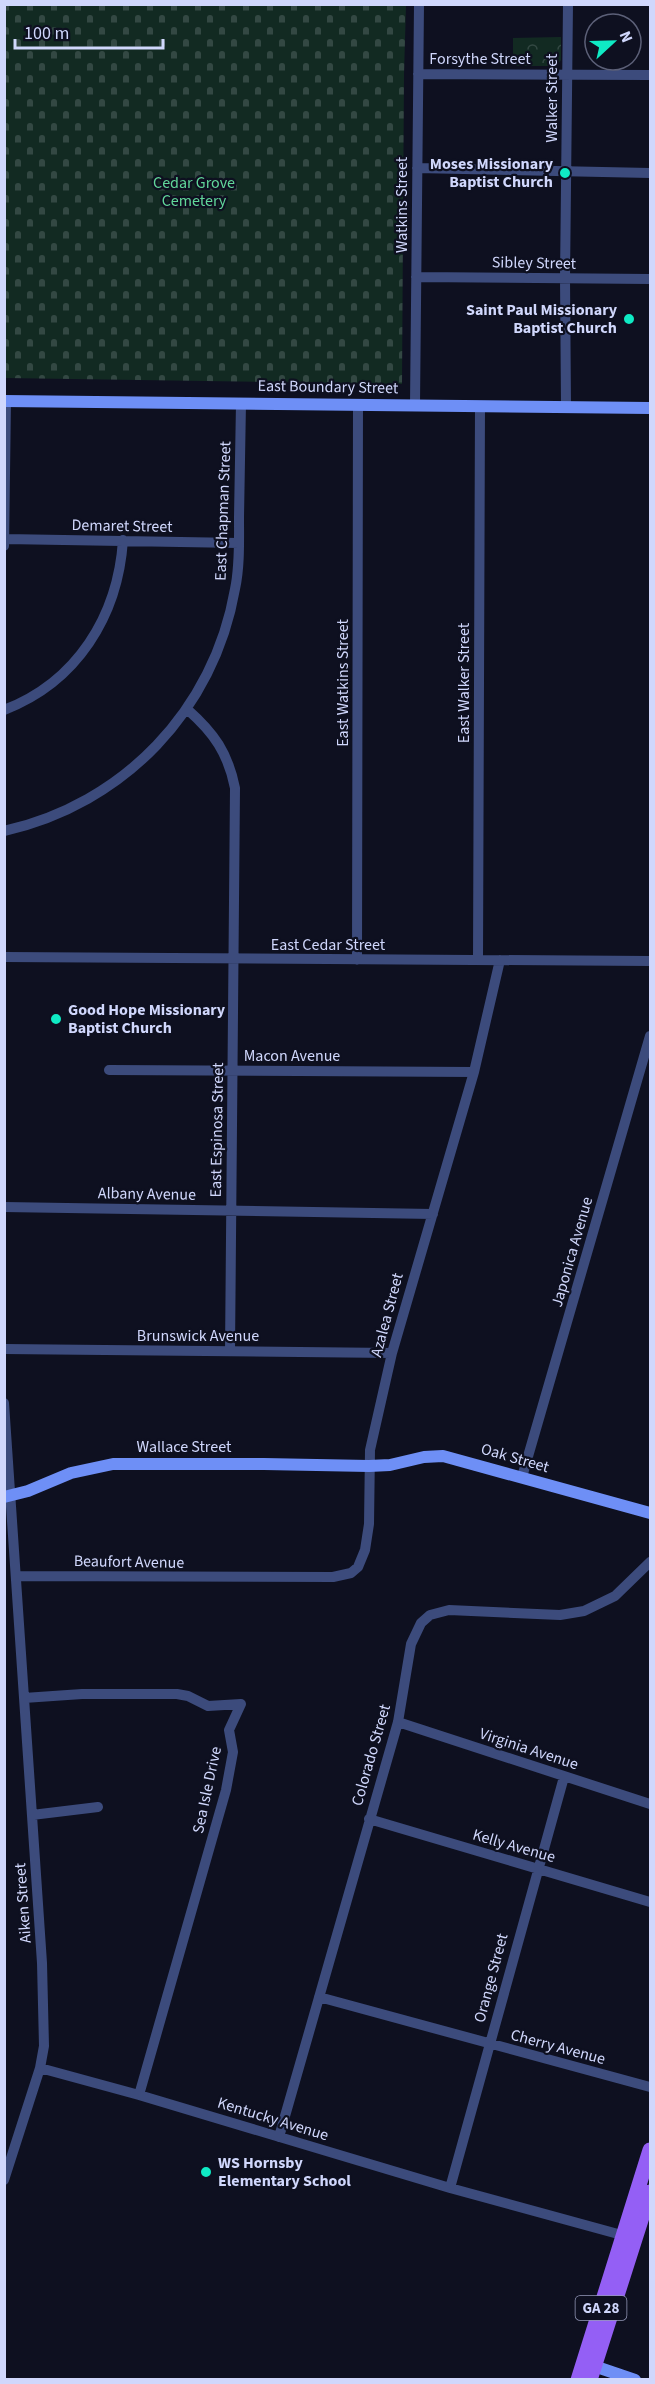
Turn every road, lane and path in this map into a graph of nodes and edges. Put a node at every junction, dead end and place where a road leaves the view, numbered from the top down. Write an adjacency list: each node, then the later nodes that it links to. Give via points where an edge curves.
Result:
1 (419, 4): 4 (street, Watkins Street)
2 (568, 4): 3 (street, Walker Street)
3 (567, 73): 4 (street, Forsythe Street); 5 (street, Forsythe Street); 7 (street, Walker Street)
4 (418, 74): 6 (street, Watkins Street)
5 (651, 75)
6 (417, 168): 7 (street); 9 (street, Watkins Street)
7 (567, 171): 8 (street); 10 (street, Walker Street)
8 (651, 173)
9 (416, 277): 10 (street, Sibley Street); 15 (street, Watkins Street)
10 (565, 278): 11 (street, Sibley Street); 17 (street, Walker Street)
11 (651, 279)
12 (5, 401): 13 (street, East Boundary Street); 19 (street)
13 (241, 403): 14 (street, East Boundary Street); 21 (street, East Chapman Street)
14 (358, 405): 15 (street, East Boundary Street); 28 (street, East Watkins Street)
15 (415, 405): 16 (street, East Boundary Street)
16 (480, 405): 17 (street, East Boundary Street); 29 (street, East Walker Street)
17 (566, 407): 18 (street, East Boundary Street)
18 (651, 408)
19 (5, 539): 20 (street, Demaret Street); 22 (street)
20 (123, 540): 21 (street, Demaret Street); 23 (street, via 114,593 87,649 44,690)
21 (239, 543): 24 (street, East Chapman Street, via 229,618 210,669)
22 (4, 546)
23 (4, 710)
24 (188, 710): 25 (street, East Chapman Street, via 146,756 113,784 56,815); 27 (street, East Espinosa Street, via 222,749 236,788)
25 (4, 831)
26 (4, 957): 27 (street, East Cedar Street)
27 (234, 960): 28 (street, East Cedar Street); 34 (street, East Espinosa Street)
28 (357, 960): 29 (street, East Cedar Street)
29 (478, 960): 30 (street, East Cedar Street)
30 (500, 960): 31 (street, East Cedar Street); 35 (street, Azalea Street)
31 (651, 961)
32 (651, 1036): 44 (street, Japonica Avenue)
33 (109, 1070): 34 (street, Macon Avenue)
34 (233, 1071): 35 (street, Macon Avenue); 37 (street, East Espinosa Street)
35 (474, 1072): 38 (street, Azalea Street)
36 (4, 1207): 37 (street, Albany Avenue)
37 (231, 1211): 38 (street, Albany Avenue); 40 (street, East Espinosa Street)
38 (433, 1214): 41 (street, Azalea Street)
39 (4, 1350): 40 (street, Brunswick Avenue)
40 (230, 1351): 41 (street, Brunswick Avenue)
41 (392, 1353): 43 (street, Azalea Street)
42 (4, 1403): 45 (street, Aiken Street)
43 (369, 1466): 44 (street, Oak Street, via 443,1456); 45 (street, Wallace Street, via 113,1464 71,1473); 49 (street, Azalea Street, via 367,1540 354,1571 341,1577)
44 (522, 1477): 46 (street, Oak Street)
45 (8, 1496): 48 (street, Aiken Street)
46 (651, 1513)
47 (651, 1562): 51 (street, Colorado Street, via 615,1596 584,1611 560,1615 457,1610 430,1616 421,1623 411,1644)
48 (16, 1575): 49 (street, Beaufort Avenue); 50 (street, Aiken Street)
49 (242, 1577)
50 (24, 1698): 55 (street, Aiken Street); 63 (street, Sea Isle Drive, via 177,1694 208,1706 241,1704 229,1730 232,1752 226,1790)
51 (398, 1722): 52 (street, Virginia Avenue); 56 (street, Colorado Street)
52 (564, 1777): 53 (street, Virginia Avenue); 57 (street, Orange Street)
53 (651, 1804)
54 (98, 1807): 55 (street)
55 (32, 1815): 61 (street, Aiken Street, via 45,2021)
56 (369, 1819): 57 (street, Kelly Avenue); 59 (street, Colorado Street)
57 (537, 1869): 58 (street, Kelly Avenue); 60 (street, Orange Street)
58 (651, 1902)
59 (319, 1997): 60 (street, Cherry Avenue); 64 (street, Colorado Street)
60 (489, 2044): 62 (street, Cherry Avenue); 68 (street, Orange Street)
61 (40, 2068): 63 (street, Kentucky Avenue); 66 (street, Aiken Street)
62 (651, 2087)
63 (139, 2095): 64 (street, Kentucky Avenue)
64 (279, 2137): 68 (street, Kentucky Avenue)
65 (651, 2150): 70 (main road, GA 28)
66 (9, 2152): 67 (street, Aiken Street)
67 (4, 2180)
68 (450, 2188): 70 (street, Kentucky Avenue)
69 (651, 2192): 70 (main road, GA 28)
70 (629, 2237): 71 (main road, GA 28)
71 (586, 2374): 72 (street)
72 (635, 2379)

